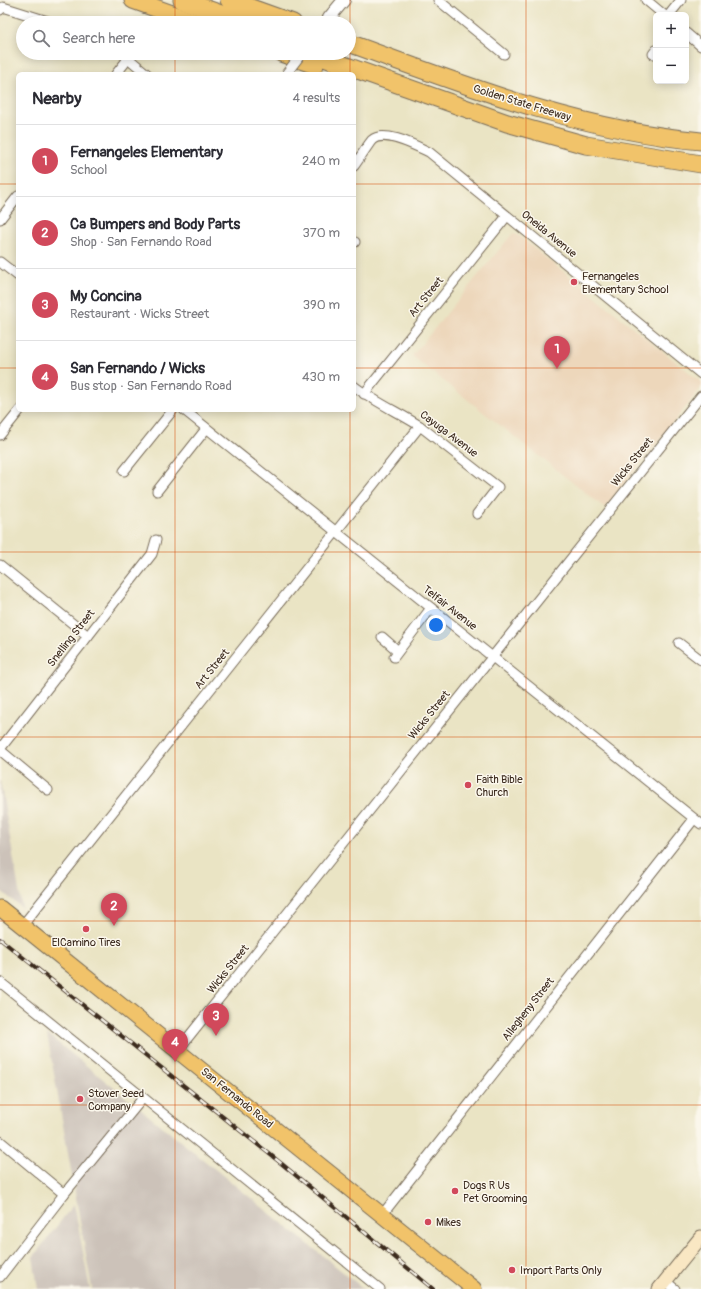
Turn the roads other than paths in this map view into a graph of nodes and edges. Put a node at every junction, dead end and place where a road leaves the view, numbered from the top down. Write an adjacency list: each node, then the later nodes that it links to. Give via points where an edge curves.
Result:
1 (133, 0): 13 (highway)
2 (164, 0): 14 (highway)
3 (182, 0): 15 (highway)
4 (229, 0): 16 (highway)
5 (344, 0): 17 (street)
6 (438, 0): 21 (street)
7 (646, 0): 10 (street)
8 (681, 0): 11 (street)
9 (1, 9): 12 (street)
10 (660, 12)
11 (671, 12)
12 (28, 16)
13 (178, 16)
14 (208, 16)
15 (227, 16)
16 (274, 16)
17 (331, 16)
18 (689, 36): 20 (street)
19 (356, 46): 33 (highway, Golden State Freeway, via 501,99 572,119 640,133)
20 (701, 46)
21 (504, 54)
22 (123, 60): 28 (street)
23 (130, 60): 29 (street)
24 (297, 60): 30 (street, bridge)
25 (300, 60): 31 (highway)
26 (330, 60): 36 (highway, via 507,123 586,145)
27 (346, 60): 34 (highway, via 516,120 569,135)
28 (117, 72)
29 (145, 72)
30 (288, 72)
31 (333, 72)
32 (356, 80): 37 (highway, via 499,131 561,149)
33 (701, 141)
34 (701, 158)
35 (356, 163): 39 (street, Oneida Avenue, via 371,140 379,136 391,137 429,152)
36 (701, 164)
37 (701, 174)
38 (16, 199): 40 (street)
39 (507, 216): 43 (street, Oneida Avenue); 45 (street, Art Street)
40 (0, 219)
41 (0, 262): 42 (street)
42 (16, 274)
43 (701, 374)
44 (356, 388): 45 (street, Cayuga Avenue)
45 (364, 394): 50 (street, Cayuga Avenue)
46 (701, 396): 63 (street, Wicks Street)
47 (18, 412): 52 (street)
48 (171, 412): 53 (street)
49 (186, 412): 51 (street, Telfair Avenue)
50 (420, 426): 55 (street, Cayuga Avenue, via 498,487); 56 (street, Art Street)
51 (206, 429): 54 (street); 56 (street, Telfair Avenue)
52 (0, 435)
53 (124, 471)
54 (162, 490)
55 (477, 514)
56 (337, 533): 59 (street, Telfair Avenue); 69 (street, Art Street)
57 (156, 540): 60 (street, Snelling Street, via 152,554)
58 (0, 566): 60 (street)
59 (431, 608): 61 (street, via 396,654); 63 (street, Telfair Avenue)
60 (88, 636): 65 (street, Snelling Street)
61 (382, 637)
62 (679, 643): 64 (street)
63 (492, 656): 67 (street, Telfair Avenue); 71 (street, Wicks Street)
64 (701, 660)
65 (0, 750): 66 (street)
66 (48, 790)
67 (697, 821): 75 (street, Allegheny Street)
68 (0, 908): 69 (main road, San Fernando Road)
69 (22, 926): 71 (main road, San Fernando Road)
70 (0, 982): 72 (street)
71 (178, 1050): 75 (main road, San Fernando Road)
72 (143, 1098): 74 (street); 79 (street)
73 (0, 1142): 74 (street)
74 (64, 1194): 77 (street)
75 (382, 1215): 80 (main road, San Fernando Road)
76 (701, 1237): 78 (main road)
77 (0, 1277)
78 (666, 1286)
79 (380, 1289)
80 (474, 1289)

